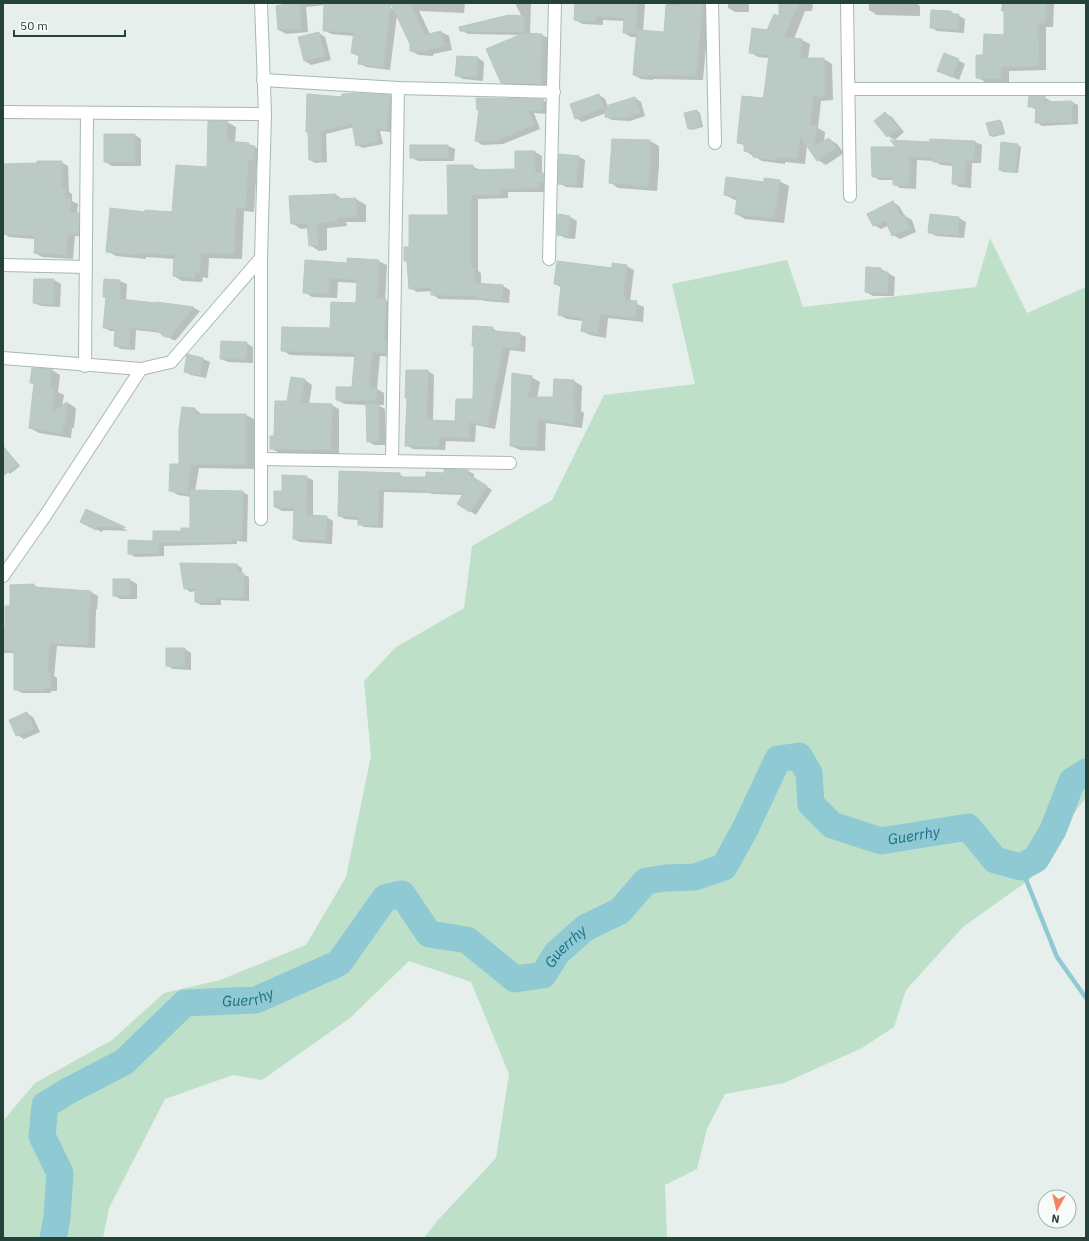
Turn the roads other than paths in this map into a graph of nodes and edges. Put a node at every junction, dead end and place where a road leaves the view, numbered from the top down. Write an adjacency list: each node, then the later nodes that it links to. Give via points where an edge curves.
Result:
1 (261, 3): 5 (street)
2 (555, 3): 9 (street)
3 (712, 3): 13 (street)
4 (847, 3): 7 (street)
5 (263, 80): 6 (street); 12 (street)
6 (398, 88): 9 (street); 23 (street)
7 (849, 89): 8 (street); 14 (street)
8 (1086, 89)
9 (554, 92): 16 (street)
10 (3, 112): 11 (street)
11 (87, 114): 12 (street); 18 (street)
12 (265, 114): 15 (street)
13 (715, 143)
14 (850, 196)
15 (261, 258): 21 (street, via 171,362); 22 (street)
16 (549, 259)
17 (3, 265): 18 (street)
18 (86, 267): 20 (street)
19 (3, 358): 20 (street)
20 (85, 366): 21 (street)
21 (141, 369): 26 (street)
22 (261, 459): 23 (street); 25 (street)
23 (392, 461): 24 (street)
24 (510, 462)
25 (261, 520)
26 (3, 576)

